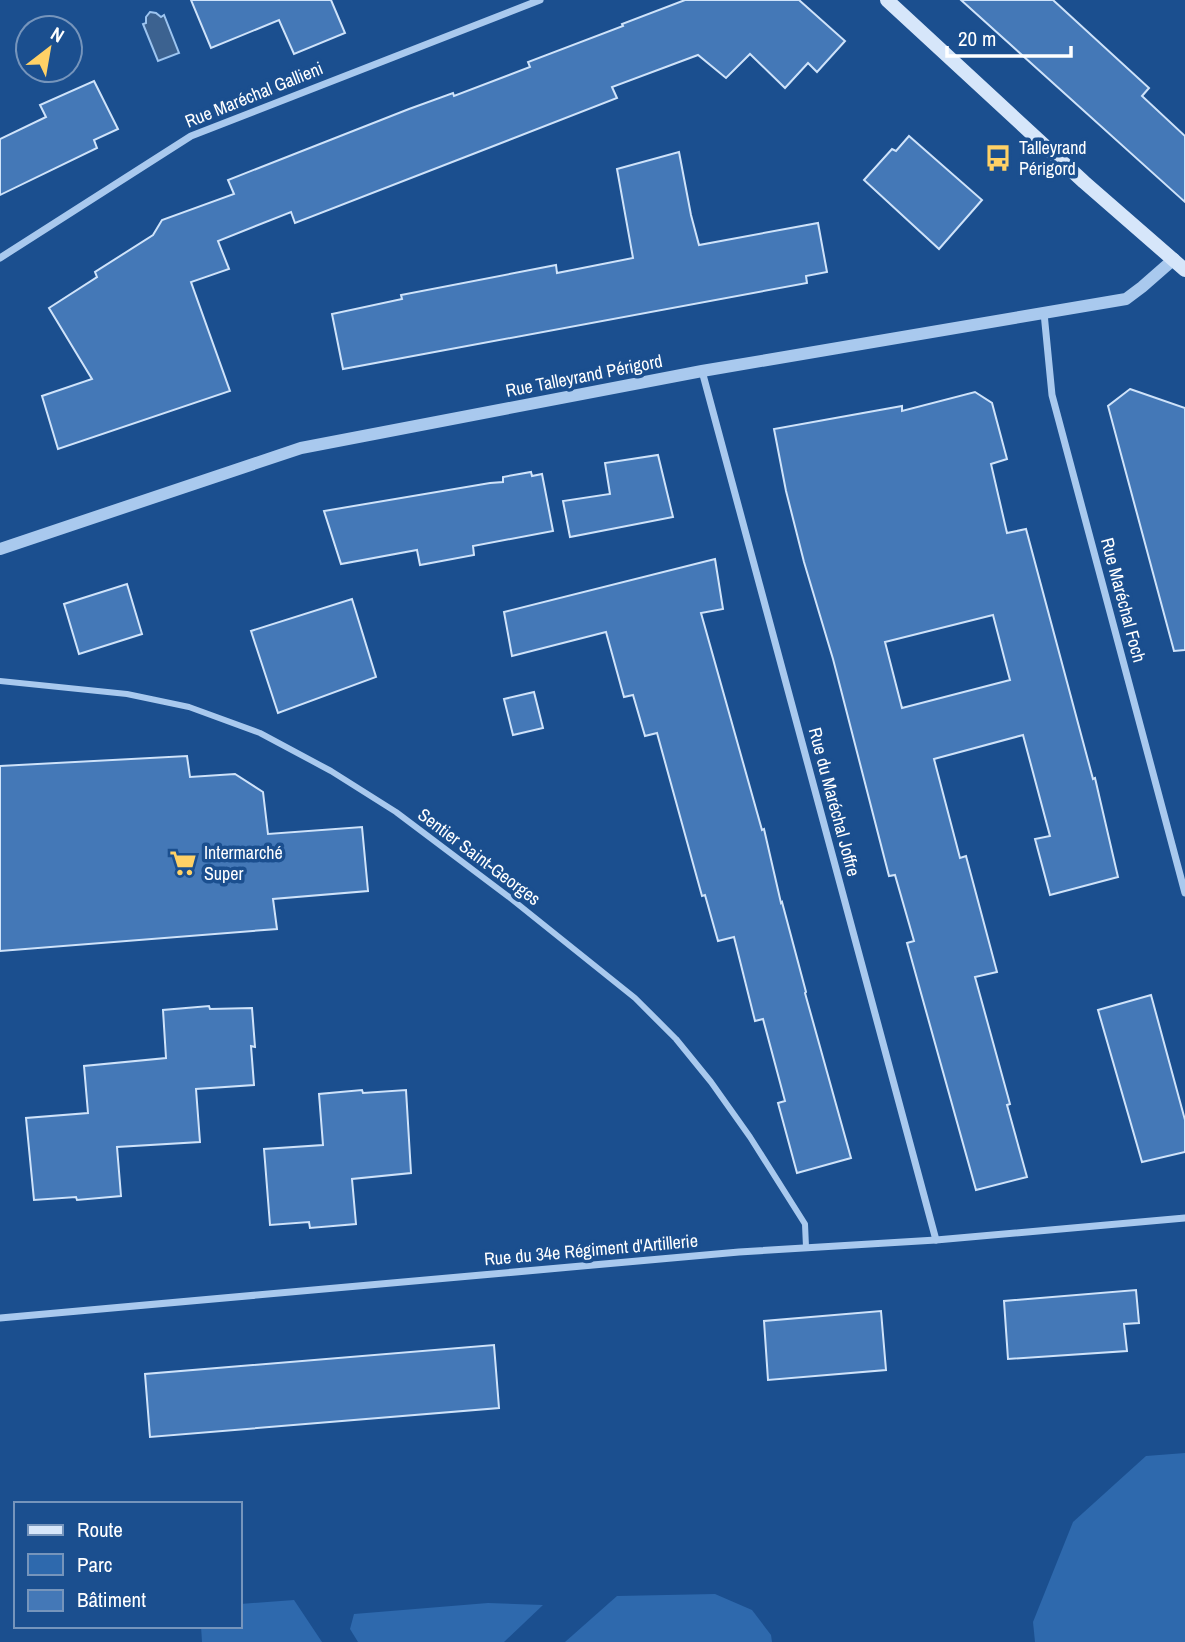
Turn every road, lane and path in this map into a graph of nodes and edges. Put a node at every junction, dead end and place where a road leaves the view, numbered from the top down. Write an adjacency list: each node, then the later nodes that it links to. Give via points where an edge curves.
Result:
1 (540, 0): 3 (street, Rue Maréchal Gallieni, via 191,136)
2 (887, 0): 4 (main road)
3 (0, 258)
4 (1174, 259): 5 (main road); 6 (street, Rue Talleyrand Périgord, via 1126,299)
5 (1185, 270)
6 (1044, 313): 7 (street, Rue Talleyrand Périgord); 10 (street, Rue Maréchal Foch, via 1052,395)
7 (702, 371): 8 (street, Rue Talleyrand Périgord, via 301,449); 12 (street, Rue du Maréchal Joffre)
8 (0, 549)
9 (0, 681): 13 (street, Sentier Saint-Georges, via 127,694 189,707 260,733 396,812 625,990 676,1039 750,1137 805,1224)
10 (1185, 893)
11 (1185, 1218): 12 (street, Rue du 34e Régiment d'Artillerie)
12 (936, 1240): 13 (street, Rue du 34e Régiment d'Artillerie)
13 (806, 1247): 14 (street, Rue du 34e Régiment d'Artillerie)
14 (0, 1318)

